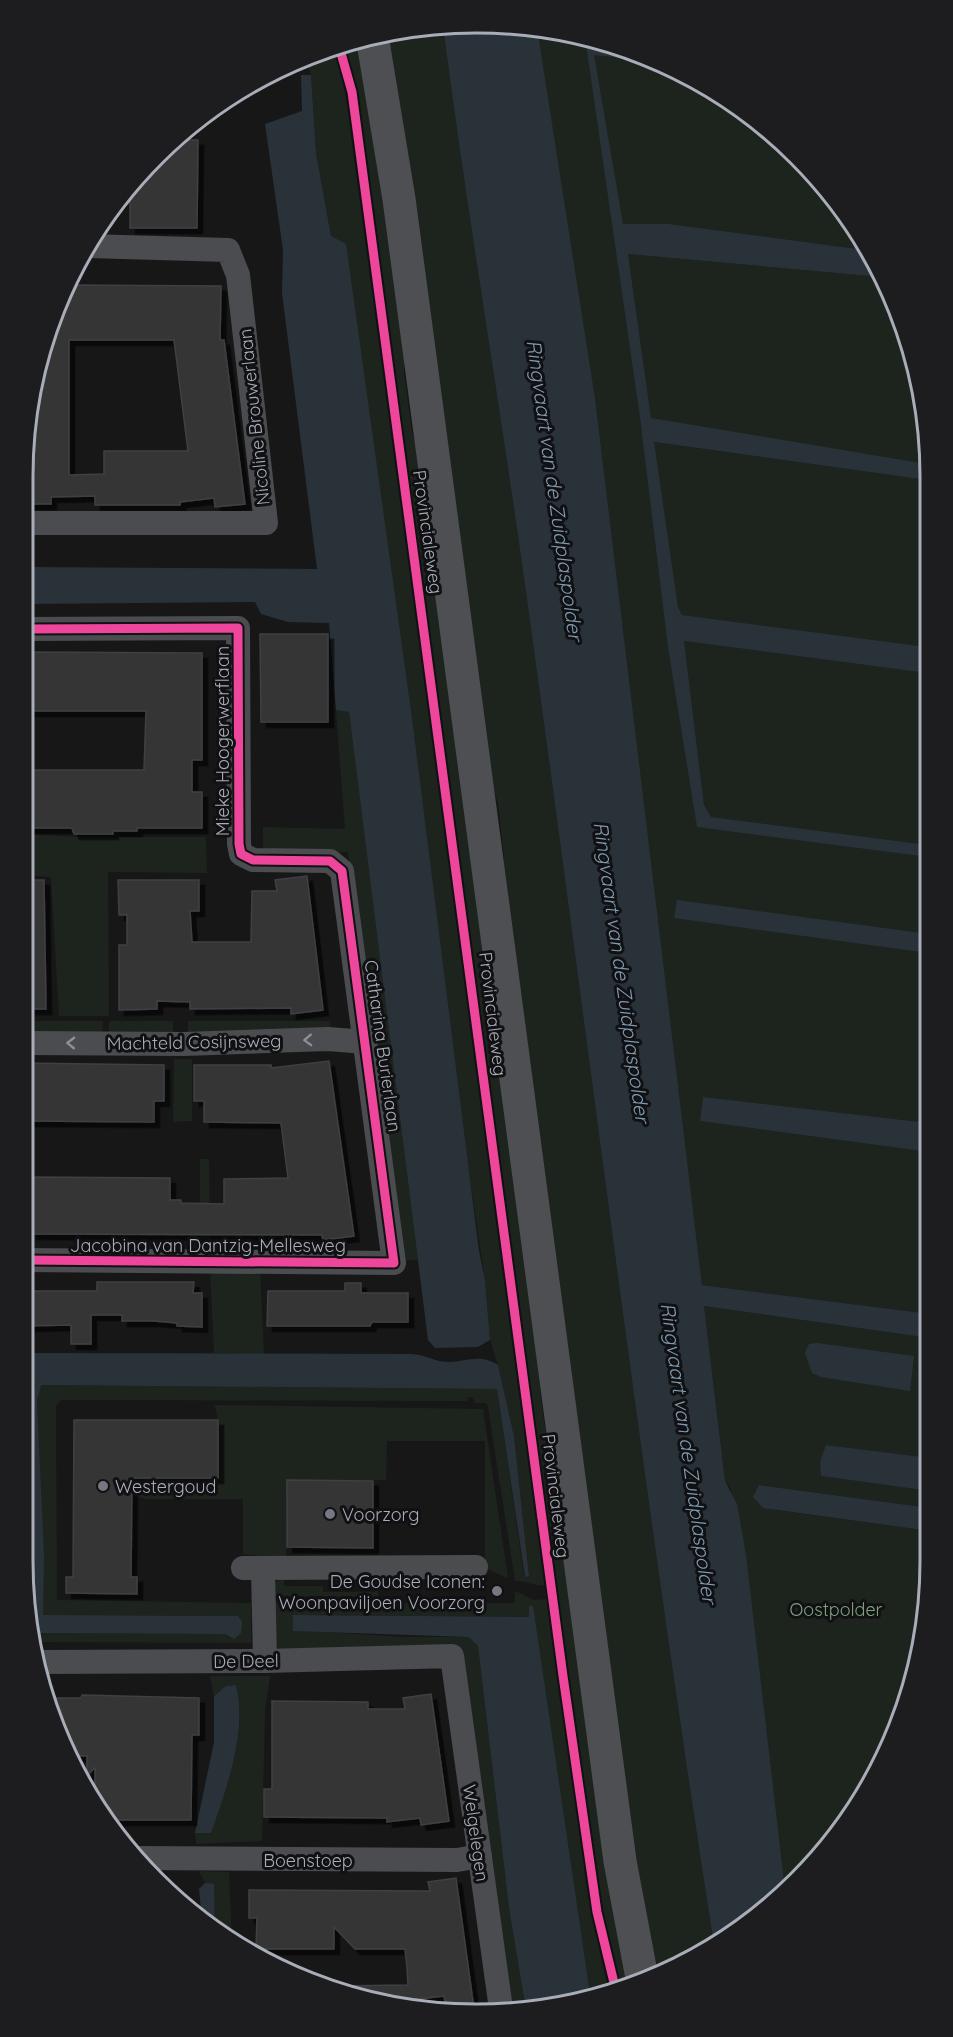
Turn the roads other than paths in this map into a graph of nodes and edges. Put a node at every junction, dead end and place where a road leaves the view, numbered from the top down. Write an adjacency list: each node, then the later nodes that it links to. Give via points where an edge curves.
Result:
1 (374, 46): 16 (main road, Provincialeweg, via 398,188 619,1850)
2 (98, 246): 3 (street, Nicoline Brouwerlaan, via 228,250 238,274 266,523)
3 (33, 523)
4 (33, 629): 5 (street, Mieke Hoogerwerflaan, via 237,628 238,844 232,858)
5 (309, 861): 6 (street, Catharina Burierlaan, via 330,861 342,871)
6 (366, 1042): 7 (street, Machteld Cosijnsweg, one-way to 7); 9 (street, Catharina Burierlaan)
7 (33, 1043)
8 (33, 1260): 9 (street, Jacobina van Dantzig-Mellesweg)
9 (394, 1263)
10 (476, 1567): 12 (street, via 253,1568)
11 (452, 1656): 12 (street, De Deel); 14 (street, Welgelegen)
12 (265, 1661): 13 (street, De Deel)
13 (45, 1662)
14 (480, 1856): 15 (street, Boenstoep, via 458,1860); 17 (street, Welgelegen)
15 (148, 1858)
16 (641, 1972)
17 (500, 2003)

